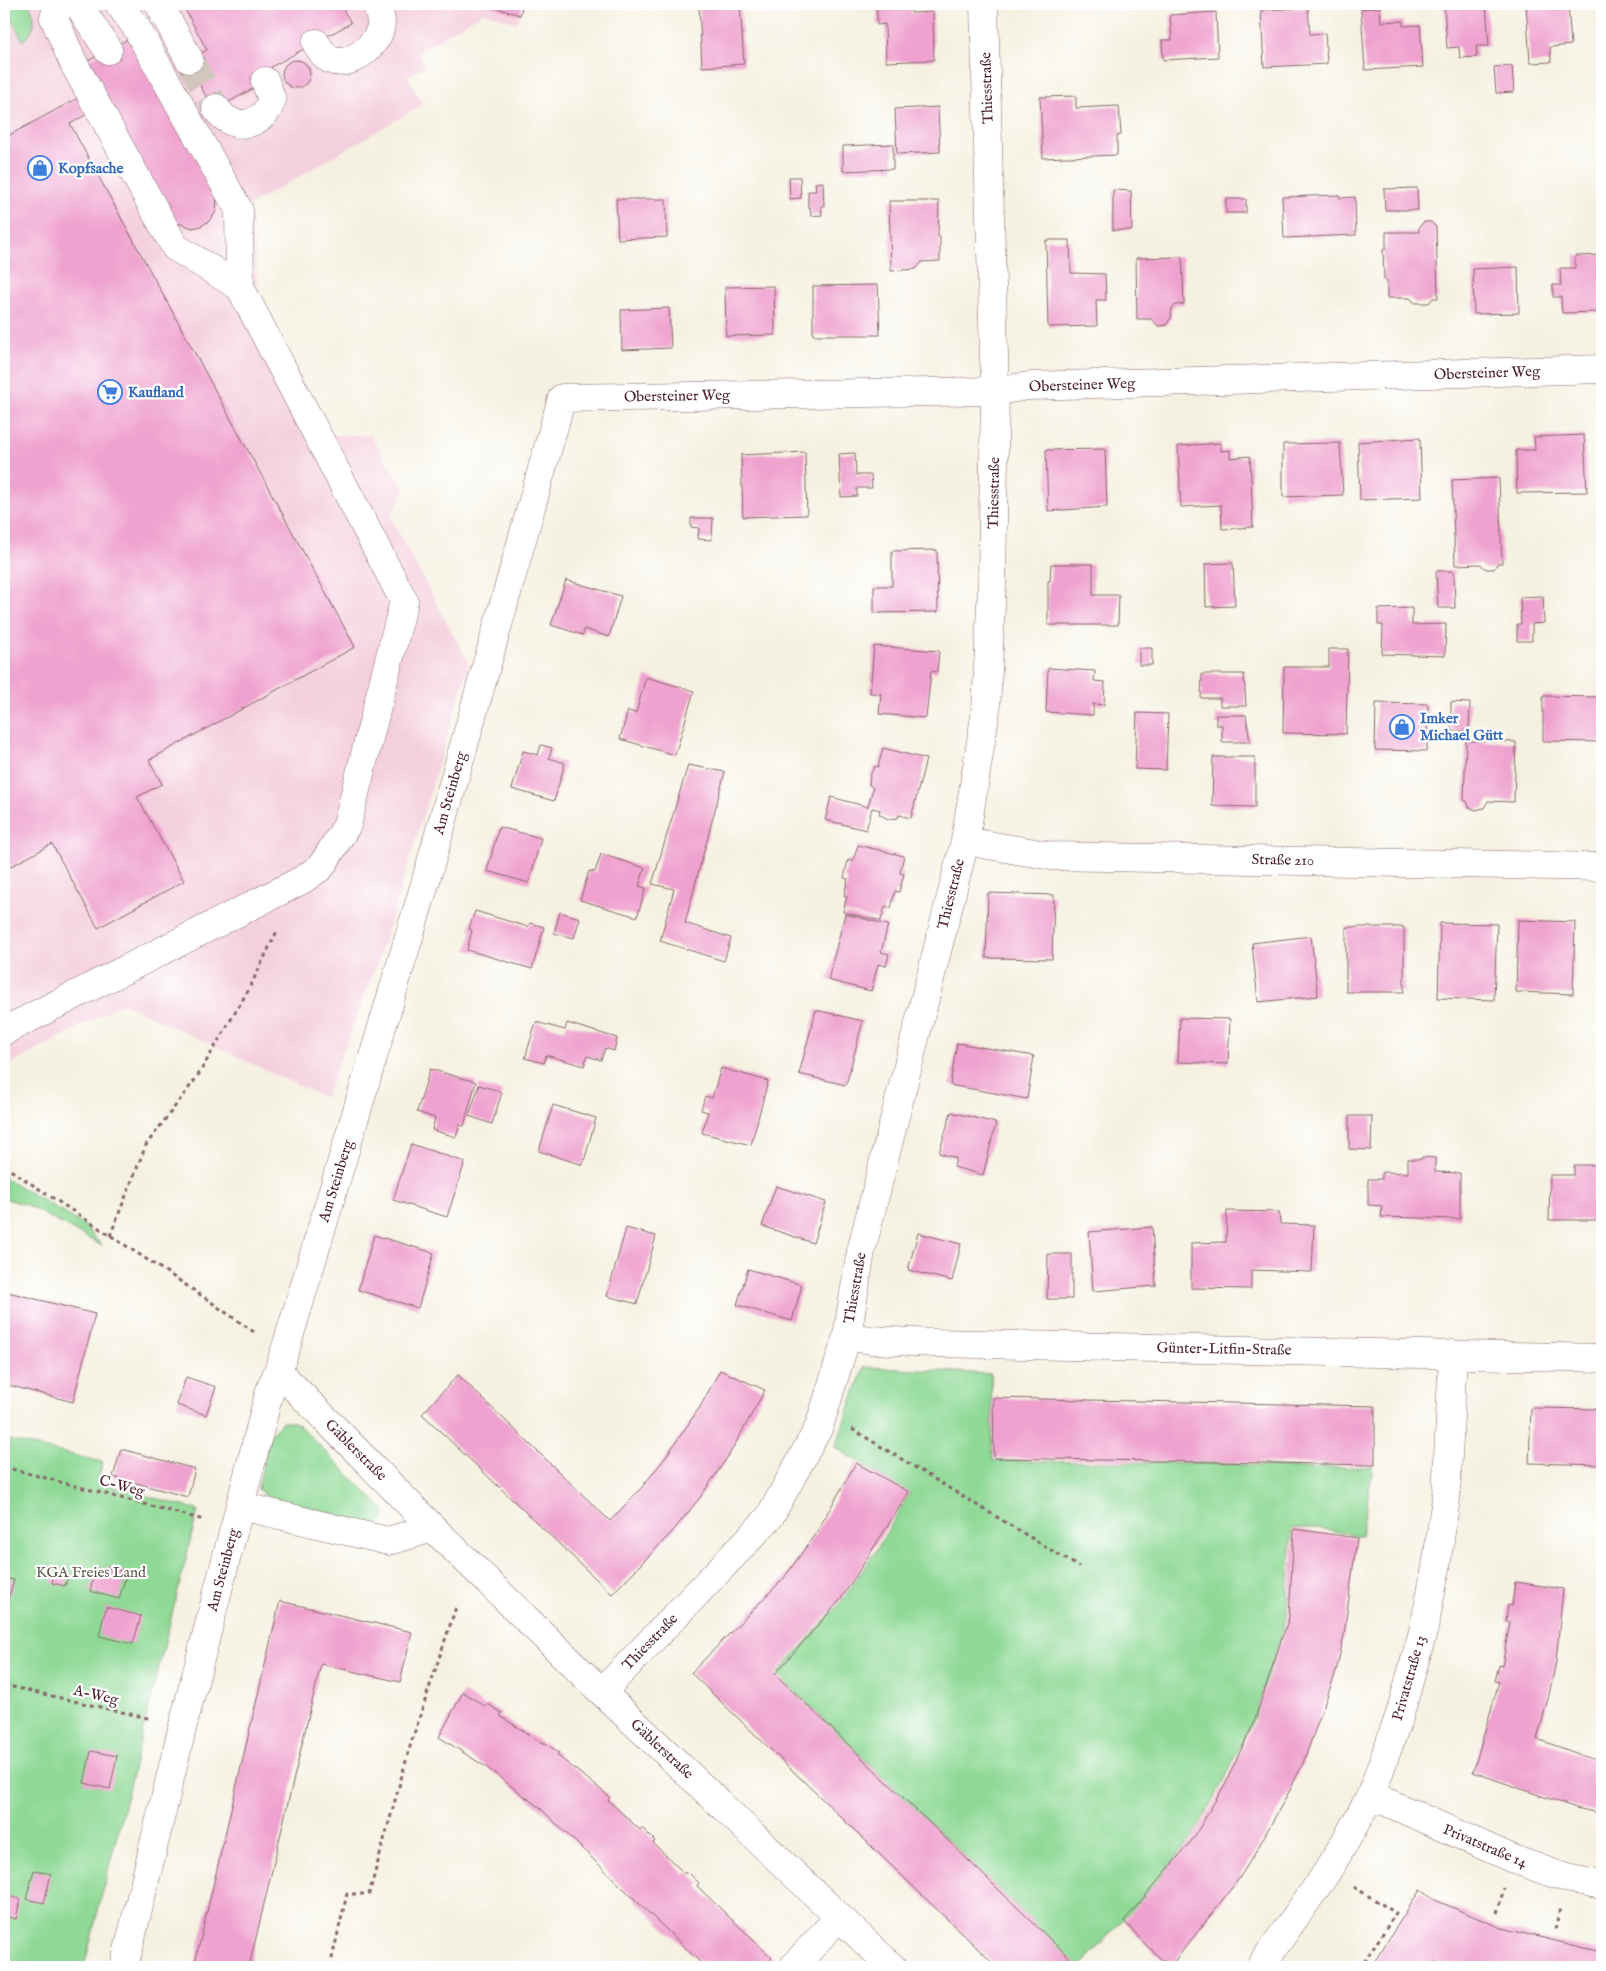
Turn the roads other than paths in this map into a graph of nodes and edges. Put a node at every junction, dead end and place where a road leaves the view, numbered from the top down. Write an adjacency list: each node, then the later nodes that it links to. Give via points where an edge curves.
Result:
1 (59, 4): 12 (street, via 54,18 74,64 175,247)
2 (78, 4): 8 (street)
3 (119, 4): 12 (street, via 136,27 239,210)
4 (159, 4): 9 (street)
5 (376, 4): 7 (street, via 381,23 371,45 359,56 333,62)
6 (984, 4): 14 (street, Thiesstraße)
7 (316, 43)
8 (108, 50)
9 (189, 59)
10 (265, 81): 11 (street, via 272,100 269,109 256,120 242,125 231,122)
11 (216, 108)
12 (240, 287): 18 (street, via 404,601 347,825 320,867 302,880)
13 (1602, 369): 14 (street, Obersteiner Weg, via 1029,386)
14 (995, 391): 15 (street, Obersteiner Weg); 16 (street, Thiesstraße, via 986,710)
15 (562, 398): 22 (street, Am Steinberg, via 424,887)
16 (965, 841): 17 (street, Straße 210, via 1052,856); 19 (street, Thiesstraße, via 861,1251)
17 (1602, 866)
18 (4, 1031)
19 (847, 1336): 20 (street, Günter-Litfin-Straße, via 935,1343); 25 (street, Thiesstraße, via 819,1427 769,1518)
20 (1453, 1354): 21 (street, Günter-Litfin-Straße); 26 (street, Privatstraße 13, via 1446,1498 1436,1567 1424,1628 1401,1710)
21 (1602, 1358)
22 (278, 1371): 23 (street, Am Steinberg, via 270,1390); 24 (street, Gäblerstraße)
23 (237, 1516): 24 (street, via 388,1541); 29 (street, Am Steinberg)
24 (433, 1528): 25 (street, Gäblerstraße)
25 (602, 1692): 28 (street, Gäblerstraße)
26 (1371, 1795): 27 (street, Privatstraße 14, via 1513,1859 1566,1878); 32 (street, Privatstraße 13, via 1327,1871)
27 (1602, 1885)
28 (839, 1917): 30 (street); 31 (street, Gäblerstraße)
29 (124, 1967)
30 (794, 1967)
31 (892, 1967)
32 (1260, 1967)

